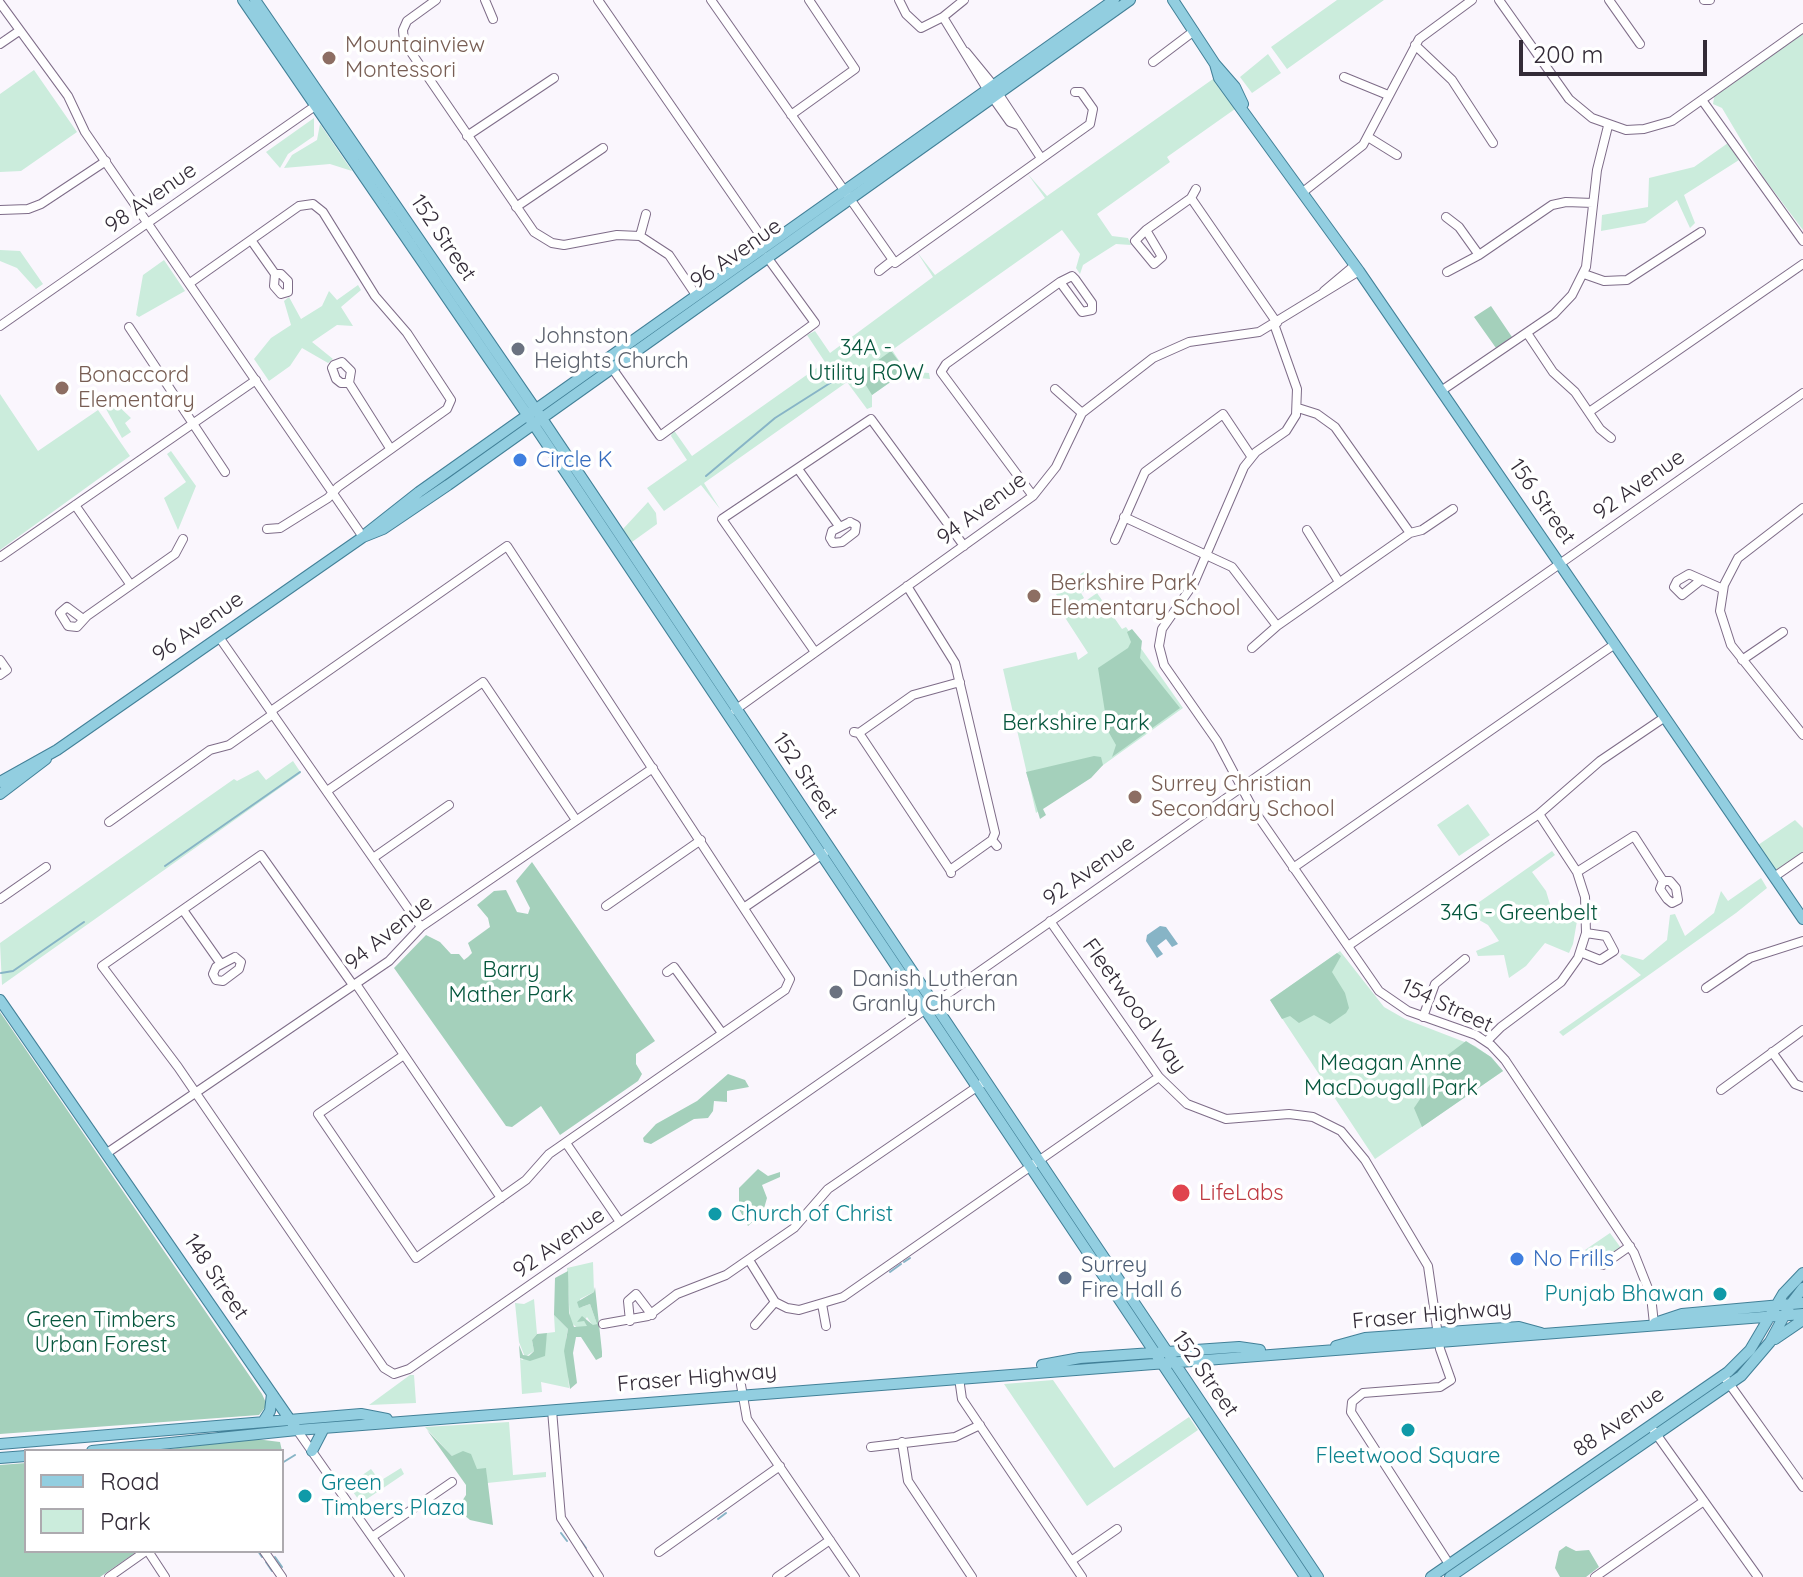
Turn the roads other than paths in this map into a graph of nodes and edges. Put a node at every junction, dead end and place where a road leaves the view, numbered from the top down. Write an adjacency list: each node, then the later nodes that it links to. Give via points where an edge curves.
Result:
1 (243, 0): 34 (main road, 152 Street)
2 (255, 0): 34 (main road, 152 Street)
3 (436, 0): 37 (street, via 409,19 403,30 406,47)
4 (485, 0): 20 (street)
5 (598, 0): 59 (street)
6 (711, 0): 35 (street)
7 (809, 0): 35 (street, via 855,69)
8 (899, 0): 19 (street, via 921,28)
9 (964, 0): 19 (street)
10 (1114, 0): 31 (main road, 96 Avenue)
11 (1130, 0): 31 (main road, 96 Avenue)
12 (1173, 0): 23 (main road, 156 Street)
13 (1472, 0): 26 (street)
14 (1499, 0): 36 (street, via 1569,99)
15 (1609, 0): 25 (street)
16 (1704, 0): 17 (street)
17 (1710, 0)
18 (0, 3): 22 (street)
19 (943, 17): 31 (street)
20 (493, 19)
21 (1803, 28): 33 (street)
22 (19, 31): 24 (street); 43 (street, via 68,96)
23 (1194, 31): 27 (street); 45 (main road, 156 Street, via 1219,78)
24 (0, 44)
25 (1640, 44)
26 (1415, 45): 32 (street); 39 (street, via 1452,80)
27 (1153, 62)
28 (1344, 77): 32 (street)
29 (554, 78): 37 (street)
30 (1075, 92): 42 (street, via 1081,92 1093,109 1092,121)
31 (992, 93): 42 (street); 46 (main road, 96 Avenue)
32 (1388, 95): 38 (street)
33 (1702, 100): 36 (street, via 1658,126); 58 (street)
34 (320, 103): 53 (street, 98 Avenue); 85 (main road, 152 Street)
35 (791, 115): 46 (street)
36 (1608, 126): 48 (street)
37 (467, 136): 49 (street)
38 (1368, 137): 41 (street); 45 (street, via 1355,154)
39 (1493, 143)
40 (603, 148): 49 (street)
41 (1397, 155)
42 (1041, 158): 61 (street)
43 (106, 161): 50 (street, via 41,204); 53 (street)
44 (1196, 189): 47 (street)
45 (1303, 192): 63 (main road, 156 Street)
46 (846, 196): 59 (main road, 96 Avenue); 61 (street)
47 (1191, 198): 54 (street); 72 (street)
48 (1593, 203): 60 (street, via 1552,205); 67 (street)
49 (516, 207): 56 (street, via 534,232 552,243)
50 (0, 210)
51 (646, 214): 56 (street)
52 (1446, 217): 60 (street)
53 (149, 222): 69 (street); 73 (street, 98 Avenue)
54 (1146, 230)
55 (1701, 232): 67 (street, via 1627,280 1609,282)
56 (640, 236): 70 (street, via 669,255)
57 (251, 240): 66 (street); 69 (street); 88 (street, via 299,206 313,204 343,241 375,296 407,333 451,403)
58 (1803, 241)
59 (767, 251): 70 (main road, 96 Avenue); 71 (main road, 96 Avenue); 76 (street, via 816,320 809,329 660,436)
60 (1479, 255): 65 (street)
61 (894, 261): 64 (street)
62 (1803, 264): 83 (street)
63 (1357, 268): 72 (street, 94 Avenue); 80 (main road, 156 Street)
64 (879, 271)
65 (1447, 272)
66 (275, 274)
67 (1584, 274): 75 (street, via 1563,307)
68 (1060, 282): 68 (street, via 1072,276 1092,310 1082,312); 93 (street, via 941,372)
69 (190, 283): 77 (street)
70 (696, 295): 71 (main road); 85 (main road, 96 Avenue)
71 (692, 310): 76 (main road, 96 Avenue)
72 (1276, 324): 82 (street); 84 (street, 94 Avenue, via 1242,337 1168,349)
73 (0, 326)
74 (129, 327): 86 (street)
75 (1527, 333): 80 (street); 83 (street)
76 (612, 368): 85 (main road, 96 Avenue)
77 (256, 380): 86 (street); 92 (street)
78 (349, 383): 88 (street)
79 (1055, 389): 84 (street)
80 (1441, 391): 110 (main road, 156 Street)
81 (1803, 393): 110 (street, 92 Avenue)
82 (1298, 408): 89 (street, via 1286,431); 103 (street, via 1332,423)
83 (1589, 412): 87 (street)
84 (1082, 413): 93 (street, 94 Avenue, via 1056,467)
85 (535, 417): 98 (main road, 152 Street); 99 (main road, 152 Street); 104 (main road, 96 Avenue, via 383,529)
86 (195, 422): 91 (street); 94 (street)
87 (1611, 438)
88 (390, 448): 92 (street)
89 (1251, 456): 97 (street, via 1223,414 1145,472); 108 (street)
90 (798, 469): 100 (street); 107 (street, via 871,419); 122 (street, via 722,519)
91 (225, 472)
92 (333, 493): 101 (street, via 280,528); 104 (street)
93 (1033, 496): 107 (street, 94 Avenue)
94 (75, 505): 109 (street); 113 (street)
95 (1803, 508): 115 (street, via 1745,550)
96 (1453, 509): 103 (street)
97 (1124, 517): 106 (street); 108 (street)
98 (599, 522): 99 (main road); 127 (main road, 152 Street)
99 (612, 523): 127 (main road, 152 Street)
100 (839, 526)
101 (267, 529)
102 (1307, 530): 112 (street)
103 (1410, 533): 112 (street)
104 (363, 537): 119 (main road, 96 Avenue)
105 (183, 539): 113 (street, via 175,554)
106 (1115, 540)
107 (964, 546): 114 (street, 94 Avenue)
108 (1207, 553): 117 (street, via 1239,574); 134 (street, 154 Street, via 1188,593 1166,622 1159,646 1166,669)
109 (0, 557)
110 (1559, 562): 120 (main road, 156 Street); 134 (street, 92 Avenue)
111 (1701, 580): 115 (street)
112 (1339, 582): 117 (street)
113 (130, 584): 116 (street)
114 (907, 586): 122 (street, 94 Avenue); 126 (street, via 953,655)
115 (1723, 589): 124 (street, via 1722,624)
116 (83, 619)
117 (1277, 626): 121 (street)
118 (1783, 632): 124 (street)
119 (219, 637): 128 (street); 131 (main road, 96 Avenue)
120 (1615, 644): 129 (main road, 156 Street); 147 (street)
121 (1252, 648)
122 (815, 652): 127 (street, 94 Avenue)
123 (0, 660): 125 (street, via 7,670)
124 (1742, 660): 130 (street)
125 (0, 675)
126 (960, 682): 126 (street, via 913,695 856,733 951,872 995,843)
127 (731, 712): 142 (main road, 152 Street); 143 (main road, 152 Street)
128 (272, 713): 132 (street, via 507,546); 135 (street); 140 (street)
129 (1665, 717): 138 (street, via 1600,761); 149 (main road, 156 Street)
130 (1803, 734)
131 (57, 750): 133 (main road, 96 Avenue); 136 (main road, 96 Avenue)
132 (653, 768): 139 (street, 94 Avenue); 141 (street)
133 (0, 782)
134 (1241, 785): 147 (street, 154 Street); 156 (street, 92 Avenue)
135 (327, 791): 139 (street, via 483,682); 145 (street)
136 (0, 794)
137 (449, 805): 145 (street)
138 (1539, 814): 148 (street); 160 (street)
139 (576, 820): 157 (street, 94 Avenue)
140 (109, 822)
141 (701, 840): 152 (street); 153 (street)
142 (831, 848): 143 (street); 168 (main road, 152 Street)
143 (820, 856): 153 (street); 169 (main road, 152 Street)
144 (1803, 857): 149 (street)
145 (373, 858): 157 (street)
146 (46, 867): 151 (street)
147 (1293, 868): 160 (street, 154 Street)
148 (1577, 872): 150 (street, via 1634,836); 158 (street, via 1585,897)
149 (1774, 877): 155 (main road, 156 Street)
150 (1663, 881)
151 (0, 899)
152 (606, 906)
153 (745, 907): 172 (street, via 788,973 789,983)
154 (183, 910): 163 (street); 165 (street, via 261,855); 180 (street, via 102,966)
155 (1803, 919)
156 (1050, 921): 168 (street, 92 Avenue); 176 (street, Fleetwood Way)
157 (421, 927): 165 (street, 94 Avenue, via 389,961)
158 (1586, 933): 161 (street); 161 (street, via 1606,936 1614,951 1600,960)
159 (1803, 941): 166 (street, via 1750,958)
160 (1348, 946): 170 (street, 154 Street, via 1384,996)
161 (1582, 948): 173 (street, via 1557,987)
162 (1465, 959): 170 (street, via 1435,984)
163 (221, 964)
164 (667, 972): 172 (street, via 674,967)
165 (354, 985): 175 (street); 180 (street, 94 Avenue)
166 (1706, 988)
167 (0, 1000): 182 (main road, 148 Street)
168 (933, 1003): 169 (street, 92 Avenue); 177 (main road, 152 Street)
169 (923, 1011): 177 (main road, 152 Street); 185 (street, 92 Avenue)
170 (1423, 1017): 173 (street, 154 Street)
171 (1803, 1030): 174 (street)
172 (722, 1033): 181 (street)
173 (1487, 1041): 186 (street, 154 Street)
174 (1772, 1052): 178 (street); 179 (street)
175 (404, 1055): 184 (street); 184 (street, via 318,1114 416,1258)
176 (1159, 1077): 183 (street); 209 (street, Fleetwood Way, via 1187,1104 1209,1115 1240,1120 1296,1114 1341,1131 1360,1151 1424,1258 1433,1282)
177 (980, 1085): 183 (main road, 152 Street); 188 (street, via 825,1192 797,1225)
178 (1803, 1087)
179 (1721, 1090)
180 (195, 1093): 182 (street, 94 Avenue); 185 (street, 92 Avenue, via 384,1368 394,1374 409,1369)
181 (566, 1143): 184 (street); 185 (street)
182 (107, 1153): 221 (main road, 148 Street)
183 (1033, 1165): 187 (main road, 152 Street); 194 (street, via 843,1297)
184 (501, 1198)
185 (620, 1222)
186 (1630, 1246): 189 (street); 206 (street, 154 Street, via 1651,1296)
187 (1091, 1251): 208 (main road, 152 Street); 214 (main road, 152 Street)
188 (749, 1260): 192 (street); 198 (street, via 715,1281 677,1294)
189 (1603, 1265)
190 (1803, 1273): 196 (main road, 88 Avenue)
191 (1803, 1288): 195 (main road, 88 Avenue)
192 (775, 1302): 194 (street, via 799,1310); 205 (street)
193 (1803, 1303): 195 (main road, Fraser Highway)
194 (822, 1304): 207 (street)
195 (1790, 1305): 196 (main road, Fraser Highway); 199 (main road, 88 Avenue)
196 (1777, 1306): 200 (main road, 88 Avenue); 206 (main road, Fraser Highway, via 1682,1314)
197 (1803, 1314): 199 (main road, Fraser Highway)
198 (652, 1315): 203 (street); 203 (street, via 636,1294 628,1301)
199 (1784, 1316): 200 (main road, Fraser Highway); 210 (main road, 88 Avenue)
200 (1771, 1317): 201 (main road, Fraser Highway); 211 (main road, 88 Avenue)
201 (1742, 1319): 206 (main road, Fraser Highway); 211 (main road, via 1752,1331)
202 (1803, 1320): 210 (main road)
203 (630, 1321): 204 (street)
204 (603, 1324)
205 (755, 1325)
206 (1649, 1325): 209 (main road, Fraser Highway)
207 (826, 1326)
208 (1139, 1332): 213 (main road, via 1137,1345); 214 (main road, 152 Street)
209 (1439, 1337): 212 (main road, Fraser Highway); 249 (street, Fleetwood Way, via 1451,1380 1440,1387 1363,1393 1351,1408)
210 (1770, 1342): 218 (main road, 88 Avenue, via 1748,1370)
211 (1754, 1345): 218 (main road, 88 Avenue)
212 (1278, 1353): 214 (main road, Fraser Highway, via 1241,1347); 215 (main road, Fraser Highway)
213 (1127, 1355): 214 (main road, Fraser Highway); 216 (main road, Fraser Highway, via 1080,1358)
214 (1162, 1357): 215 (main road, Fraser Highway); 216 (main road, Fraser Highway); 219 (main road, 152 Street); 260 (main road, 152 Street)
215 (1199, 1359): 219 (main road, via 1187,1375)
216 (997, 1375): 217 (main road, Fraser Highway)
217 (959, 1378): 220 (main road, Fraser Highway); 226 (street, via 962,1399)
218 (1726, 1380): 229 (main road, 88 Avenue); 239 (street)
219 (1189, 1388): 261 (main road, 152 Street)
220 (741, 1390): 222 (main road, Fraser Highway); 237 (street, via 747,1419)
221 (272, 1394): 223 (main road, 148 Street); 224 (main road)
222 (552, 1410): 225 (main road, Fraser Highway); 255 (street, via 561,1518)
223 (290, 1420): 224 (main road, Fraser Highway); 225 (main road, Fraser Highway, via 361,1414); 228 (main road, 148 Street)
224 (263, 1422): 231 (main road, Fraser Highway)
225 (401, 1422): 227 (main road, Fraser Highway)
226 (980, 1425): 230 (street, via 955,1437); 248 (street)
227 (324, 1428): 228 (main road, Fraser Highway); 234 (main road)
228 (297, 1430): 233 (main road, Fraser Highway); 234 (street, 148 Street)
229 (1653, 1430): 240 (street); 249 (main road, 88 Avenue); 263 (main road, 88 Avenue)
230 (902, 1442): 232 (street); 258 (street, via 908,1481)
231 (0, 1444)
232 (871, 1447)
233 (112, 1449)
234 (312, 1451): 242 (street, 148 Street)
235 (24, 1456): 236 (main road)
236 (0, 1458)
237 (780, 1466): 243 (street); 244 (street)
238 (452, 1482): 242 (street)
239 (1803, 1487)
240 (1704, 1501): 250 (street); 264 (street)
241 (1117, 1529): 248 (street)
242 (372, 1537): 254 (street, 148 Street)
243 (830, 1540): 256 (street); 257 (street)
244 (659, 1552)
245 (144, 1553): 251 (street)
246 (148, 1553): 252 (street)
247 (265, 1553): 253 (street)
248 (1071, 1561): 259 (street)
249 (1449, 1564): 262 (main road, 88 Avenue)
250 (1753, 1575)
251 (109, 1577)
252 (165, 1577)
253 (282, 1577)
254 (400, 1577)
255 (599, 1577)
256 (777, 1577)
257 (855, 1577)
258 (972, 1577)
259 (1082, 1577)
260 (1305, 1577)
261 (1318, 1577)
262 (1431, 1577)
263 (1450, 1577)
264 (1595, 1577)

